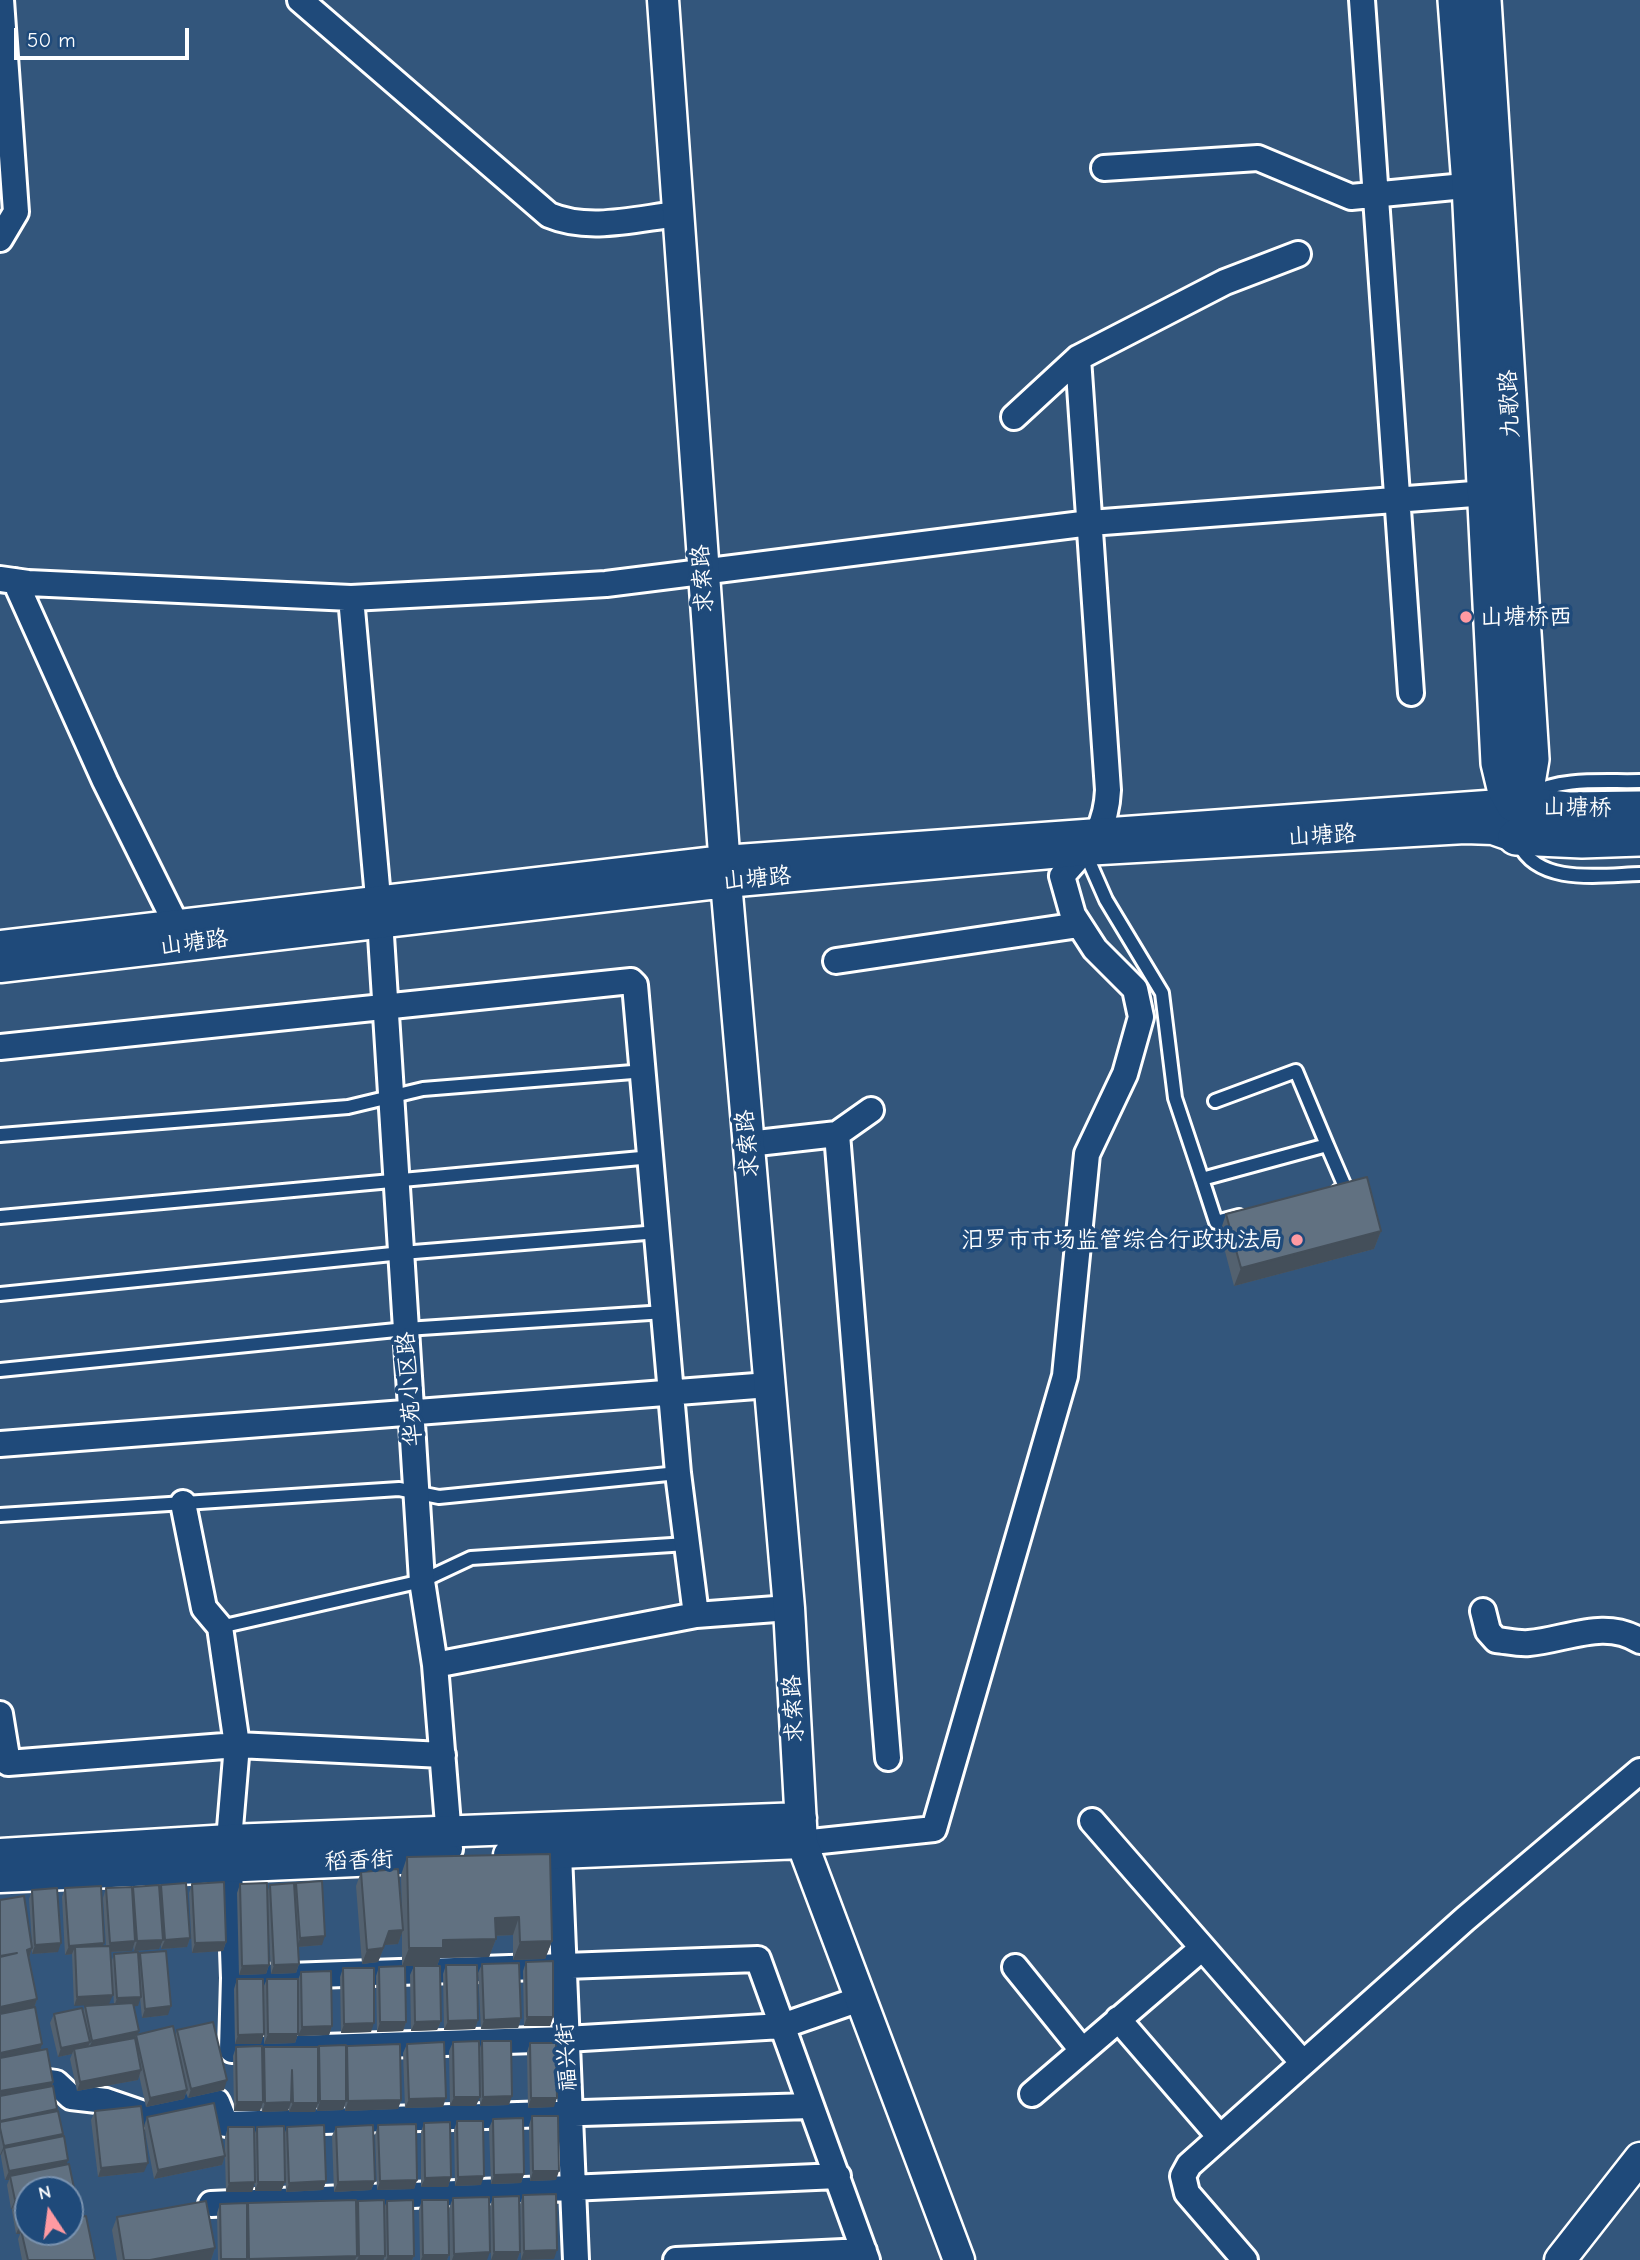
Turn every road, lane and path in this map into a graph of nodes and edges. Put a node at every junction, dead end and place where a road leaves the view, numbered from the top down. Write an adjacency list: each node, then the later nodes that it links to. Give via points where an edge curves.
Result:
1 (1, 0): 11 (street, via 16,212)
2 (300, 0): 10 (street, via 549,215 589,224)
3 (663, 0): 10 (street, 求索路)
4 (1362, 0): 9 (street)
5 (1456, 0): 8 (main road, 九歌路)
6 (1483, 0): 8 (main road, 九歌路)
7 (1104, 168): 9 (street, via 1258,158 1351,197)
8 (1483, 184): 9 (street); 15 (main road, 九歌路)
9 (1376, 194): 16 (street)
10 (677, 214): 18 (street, 求索路)
11 (0, 239)
12 (1298, 254): 13 (street, via 1225,282)
13 (1078, 358): 14 (street); 17 (street)
14 (1014, 417)
15 (1500, 492): 16 (street); 24 (main road, 九歌路, via 1531,759)
16 (1398, 500): 17 (street); 21 (street)
17 (1090, 523): 18 (street); 26 (street, via 1108,790 1107,816)
18 (703, 572): 20 (street, via 606,584); 27 (street, 求索路)
19 (7, 580): 20 (street); 31 (street)
20 (351, 598): 29 (street, 华苑小区路)
21 (1411, 693)
22 (1640, 781): 24 (lane, via 1542,788)
23 (1640, 809): 24 (main road, 山塘桥, via 1568,810)
24 (1515, 820): 25 (main road, 山塘桥, via 1583,840); 26 (street, 山塘路); 28 (lane, via 1523,852 1556,873)
25 (1640, 838)
26 (1092, 841): 27 (street, 山塘路); 30 (street, via 1062,876); 47 (lane, via 1106,900 1163,993 1175,1098)
27 (725, 872): 29 (street, 山塘路); 43 (street, 求索路)
28 (1640, 874)
29 (380, 911): 31 (street, 山塘路); 35 (street, 华苑小区路)
30 (1079, 925): 33 (street); 79 (street, via 1095,949 1135,989 1142,1017 1125,1074 1087,1154 1065,1376 934,1829)
31 (181, 935): 32 (street, 山塘路); 34 (street, 山塘路)
32 (0, 946)
33 (836, 961)
34 (0, 967)
35 (386, 1006): 36 (street); 37 (street, via 631,981 638,991); 38 (street, 华苑小区路)
36 (0, 1048)
37 (645, 1071): 38 (lane, via 423,1089); 45 (street)
38 (391, 1098): 42 (lane, via 348,1107); 46 (street, 华苑小区路)
39 (1214, 1101): 44 (lane, via 1296,1072)
40 (871, 1110): 41 (street)
41 (837, 1134): 43 (street); 76 (street)
42 (0, 1135)
43 (748, 1143): 57 (street, 求索路)
44 (1327, 1145): 47 (lane); 48 (lane, via 1346,1189)
45 (652, 1157): 46 (lane); 51 (street)
46 (397, 1179): 50 (lane); 52 (street, 华苑小区路)
47 (1202, 1179): 49 (lane, via 1216,1222)
48 (1320, 1196)
49 (1255, 1212)
50 (0, 1217)
51 (658, 1232): 52 (lane); 54 (street)
52 (401, 1253): 53 (lane); 55 (street, 华苑小区路)
53 (0, 1294)
54 (665, 1311): 55 (lane); 58 (street)
55 (406, 1329): 56 (lane); 59 (street, 华苑小区路)
56 (0, 1370)
57 (769, 1385): 58 (street); 67 (street, 求索路)
58 (672, 1395): 59 (street); 61 (street)
59 (412, 1413): 60 (street); 62 (street, 华苑小区路)
60 (0, 1444)
61 (678, 1473): 62 (lane, via 439,1497); 65 (street)
62 (416, 1492): 63 (lane, via 399,1489); 66 (street, 华苑小区路)
63 (183, 1503): 64 (lane); 70 (street, via 204,1608)
64 (0, 1515)
65 (687, 1544): 66 (lane, via 471,1558); 69 (street)
66 (422, 1581): 70 (lane); 72 (street, 华苑小区路)
67 (789, 1608): 69 (street); 79 (street, 求索路)
68 (1483, 1611): 71 (street, via 1488,1631 1496,1640 1527,1643 1600,1629)
69 (696, 1615): 72 (street)
70 (220, 1627): 74 (street)
71 (1640, 1641)
72 (435, 1665): 75 (street, 华苑小区路)
73 (0, 1714): 74 (street, via 8,1763)
74 (237, 1745): 75 (street); 81 (street)
75 (443, 1755): 80 (street, 华苑小区路)
76 (888, 1758)
77 (1640, 1771): 94 (street)
78 (1092, 1821): 85 (street)
79 (801, 1831): 80 (street); 83 (street, 稻香街); 89 (street, 求索路)
80 (449, 1845): 81 (street, 稻香街); 83 (street, 稻香街)
81 (229, 1853): 82 (street); 84 (street, 稻香街); 88 (street)
82 (0, 1854)
83 (559, 1854): 86 (street, 福兴街)
84 (0, 1877)
85 (1201, 1949): 90 (street); 94 (street)
86 (564, 1967): 88 (street); 91 (street, via 758,1959); 92 (street, 福兴街)
87 (1015, 1967): 93 (street)
88 (234, 1978): 92 (street, via 232,2050)
89 (860, 1999): 91 (street); 107 (street, 求索路)
90 (1118, 2019): 93 (street); 99 (street)
91 (782, 2026): 92 (street); 97 (street)
92 (566, 2039): 98 (street, 福兴街)
93 (1082, 2050): 96 (street)
94 (1303, 2063): 99 (street)
95 (48, 2082): 98 (street, via 57,2083 71,2097 106,2101 146,2115 201,2101 217,2102 226,2124)
96 (1032, 2094)
97 (810, 2106): 98 (street); 101 (street)
98 (570, 2114): 102 (street, 福兴街)
99 (1219, 2136): 108 (street, via 1183,2176 1187,2193)
100 (1640, 2158): 109 (street)
101 (838, 2176): 102 (street); 104 (street)
102 (573, 2189): 103 (street); 105 (street, 福兴街)
103 (211, 2204)
104 (865, 2256): 106 (street)
105 (576, 2260)
106 (676, 2260)
107 (959, 2260)
108 (1245, 2260)
109 (1560, 2260)

